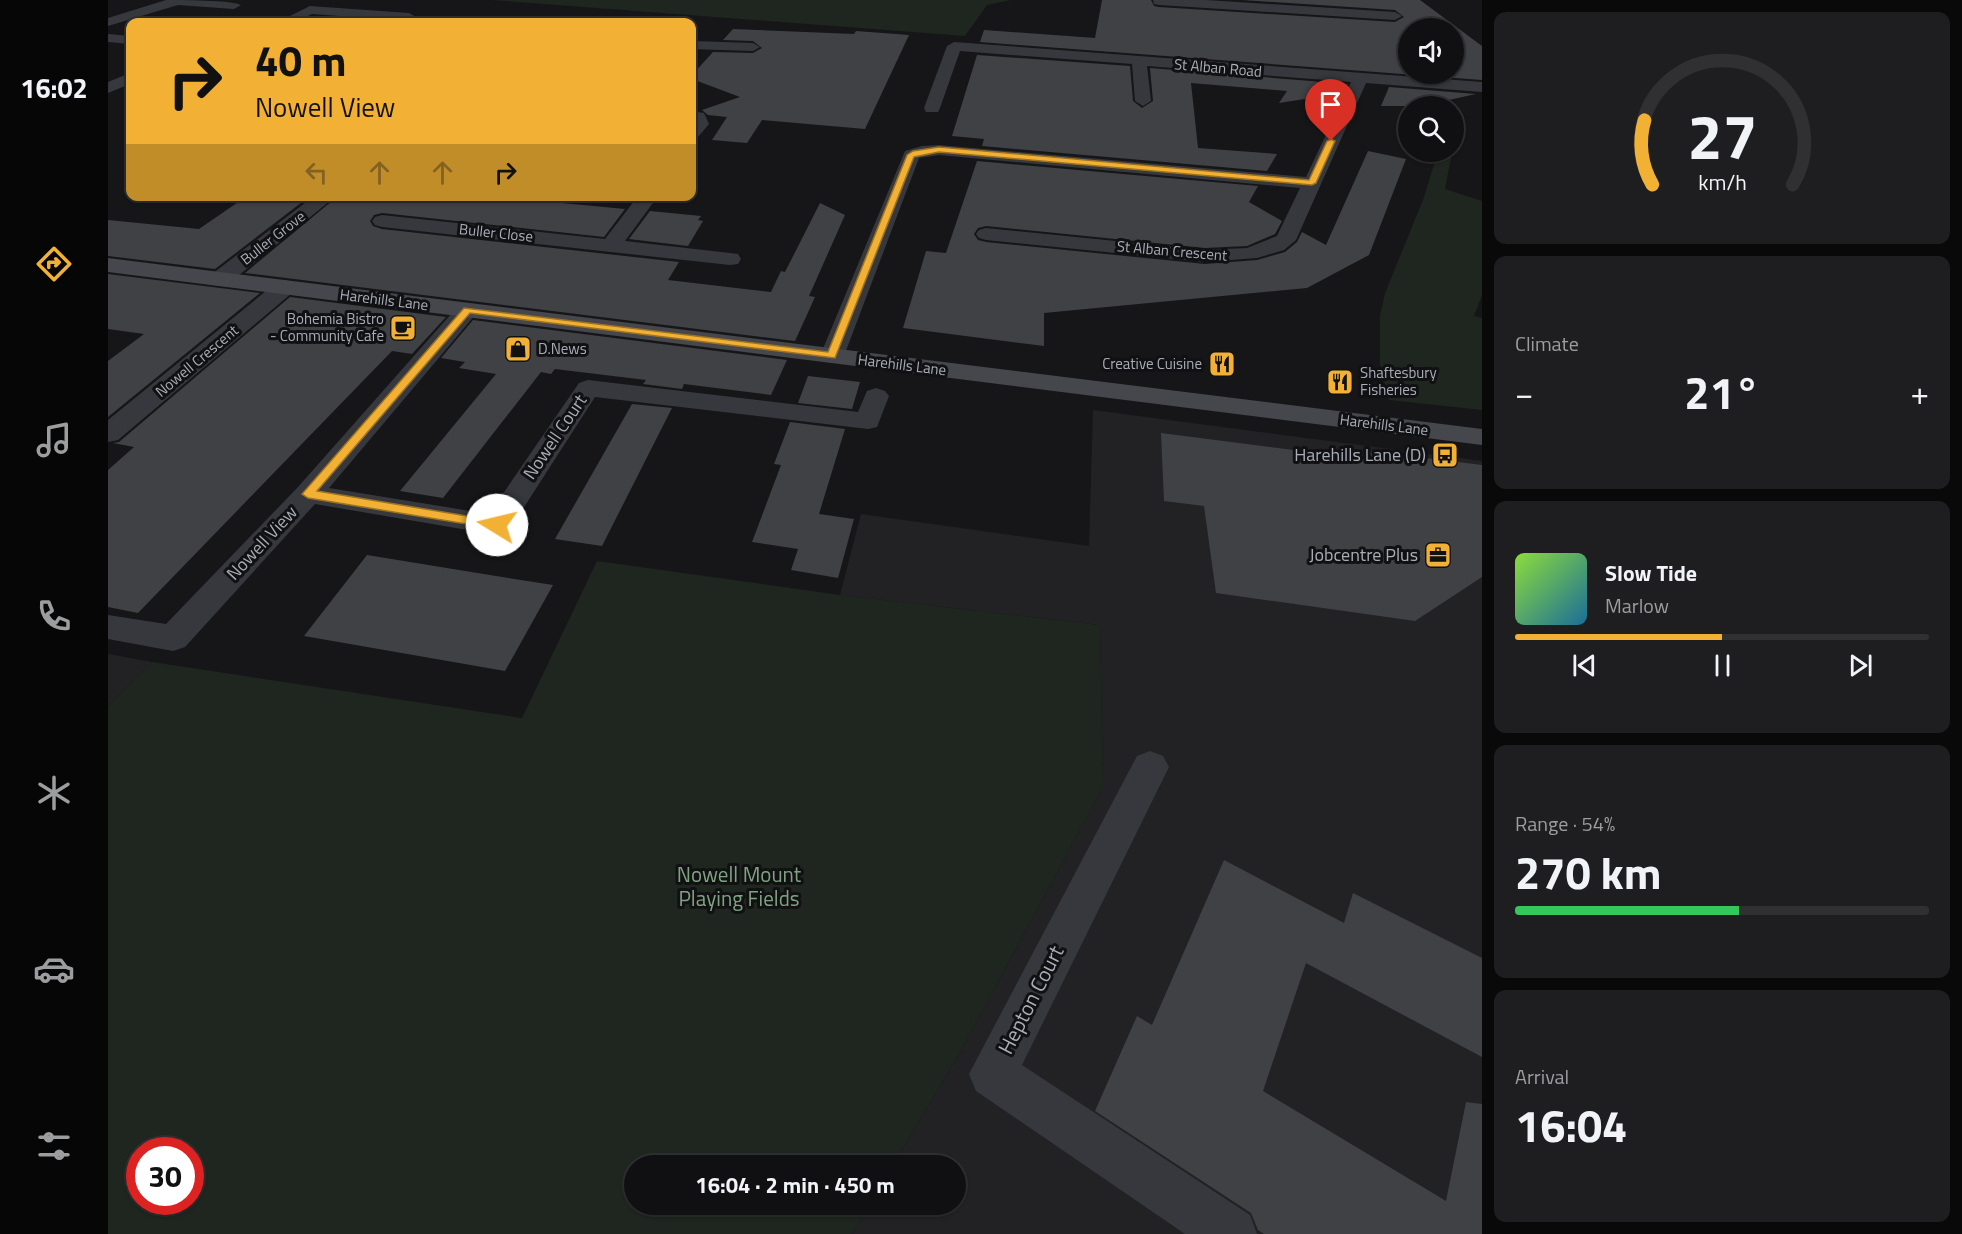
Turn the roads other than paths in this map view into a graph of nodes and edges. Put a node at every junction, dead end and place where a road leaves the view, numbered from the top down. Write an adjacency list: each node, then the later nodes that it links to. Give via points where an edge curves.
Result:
1 (1375, 0): 3 (street, via 1399,19)
2 (179, 1): 4 (street); 9 (street)
3 (1159, 1)
4 (234, 5)
5 (422, 8): 8 (street)
6 (293, 18): 7 (street, via 310,10)
7 (386, 18)
8 (408, 18)
9 (108, 22)
10 (108, 38): 11 (street)
11 (126, 40)
12 (696, 45): 13 (street)
13 (753, 48)
14 (1139, 61): 16 (street, St Alban Road); 20 (street); 21 (street, St Alban Road, via 954,46)
15 (1464, 75): 18 (street)
16 (1360, 79): 18 (street, St Alban Road); 24 (street, St Alban Crescent)
17 (126, 80): 19 (street)
18 (1479, 87)
19 (108, 88)
20 (1143, 101)
21 (932, 108)
22 (715, 110): 23 (street)
23 (696, 122)
24 (1312, 183): 28 (street, St Alban Crescent, via 1286,240 1255,254 1205,256); 35 (street, via 922,151 911,155)
25 (321, 201): 32 (street, Buller Grove)
26 (645, 201): 29 (street)
27 (382, 220): 29 (street, Buller Close)
28 (986, 234)
29 (610, 246): 30 (street, Buller Close)
30 (730, 259)
31 (109, 266): 32 (main road, Harehills Lane)
32 (220, 279): 33 (main road, Harehills Lane)
33 (285, 287): 34 (main road, Harehills Lane); 37 (street, Nowell Crescent)
34 (467, 310): 35 (main road, Harehills Lane); 39 (street, Nowell View)
35 (832, 356): 38 (main road, Harehills Lane)
36 (876, 396): 39 (street, Nowell Court, via 868,422 588,388 497,525)
37 (108, 434)
38 (1482, 437)
39 (308, 494): 40 (street, Nowell View, via 173,638)
40 (108, 627)
41 (1150, 767): 42 (street, Hepton Court, via 993,1074)
42 (1230, 1234)

